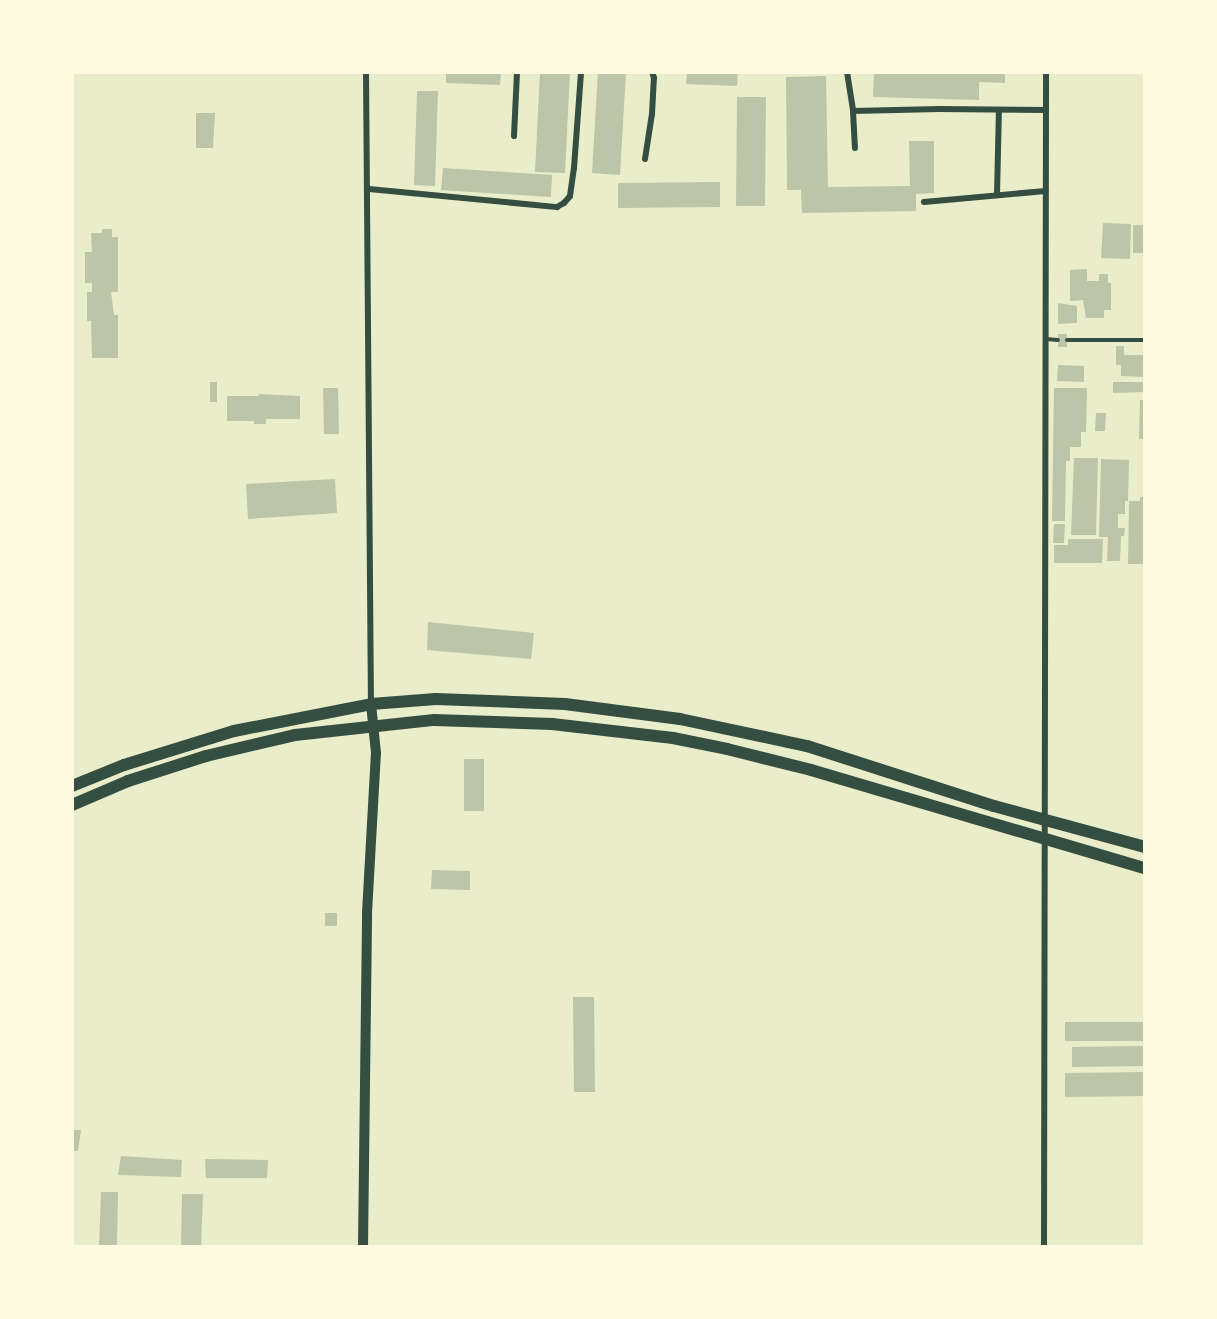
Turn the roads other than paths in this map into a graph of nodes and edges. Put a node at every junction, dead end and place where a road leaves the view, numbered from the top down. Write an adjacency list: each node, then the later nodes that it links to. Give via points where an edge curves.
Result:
1 (366, 72): 13 (street)
2 (517, 72): 10 (street)
3 (581, 72): 13 (street, via 570,196 557,207)
4 (652, 72): 12 (street, via 652,114)
5 (848, 72): 9 (street)
6 (1046, 72): 8 (street)
7 (999, 110): 8 (street); 9 (street); 15 (street)
8 (1046, 110): 14 (street)
9 (853, 111): 11 (street)
10 (514, 136)
11 (855, 148)
12 (645, 159)
13 (369, 189): 21 (street)
14 (1046, 191): 15 (street); 17 (street)
15 (997, 195): 16 (street)
16 (924, 202)
17 (1046, 339): 18 (lane); 25 (street)
18 (1058, 340)
19 (1067, 340): 20 (lane)
20 (1145, 340)
21 (371, 704): 22 (street); 23 (main road, via 234,731 124,765); 25 (main road, via 491,700 611,708 680,719 807,746)
22 (373, 726): 24 (main road, via 295,735 206,756 128,781); 26 (main road, via 435,720 506,721 673,738 812,770); 29 (street, via 376,753 367,914)
23 (72, 786)
24 (72, 805)
25 (1045, 819): 26 (street); 27 (main road)
26 (1044, 839): 28 (main road); 30 (street)
27 (1145, 847)
28 (1145, 868)
29 (363, 1247)
30 (1044, 1247)

